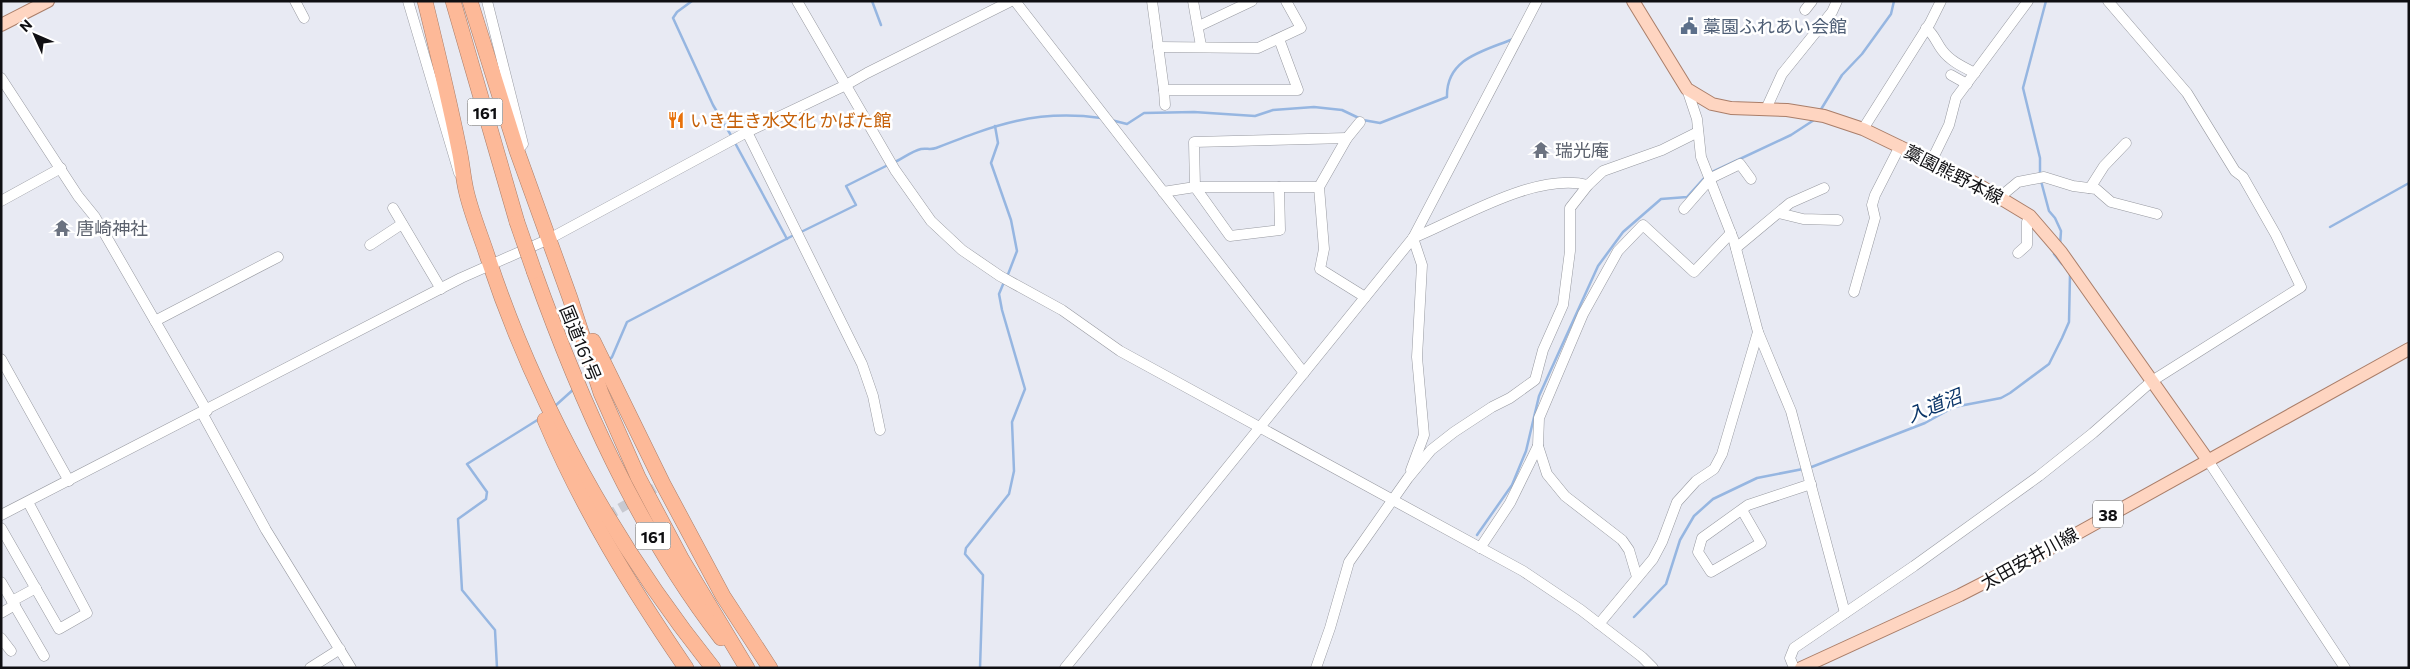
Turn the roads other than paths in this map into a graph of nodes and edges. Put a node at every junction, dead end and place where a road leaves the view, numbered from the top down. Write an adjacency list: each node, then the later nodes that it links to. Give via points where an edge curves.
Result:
1 (48, 1): 24 (main road)
2 (295, 1): 23 (street)
3 (408, 1): 57 (street, via 453,160)
4 (425, 1): 57 (highway, via 460,150)
5 (453, 1): 118 (highway, 国道161号 / 161, bridge, via 517,222 578,387 620,475 667,561 698,608)
6 (470, 1): 46 (highway)
7 (487, 1): 46 (street, via 524,144)
8 (797, 1): 34 (street)
9 (1010, 1): 34 (street)
10 (1015, 1): 58 (street)
11 (1152, 1): 29 (street)
12 (1193, 1): 25 (street)
13 (1252, 1): 25 (street)
14 (1286, 1): 27 (street, via 1301,28)
15 (1537, 1): 69 (street)
16 (1633, 1): 35 (main road, 藁園熊野本線)
17 (1812, 1): 22 (street)
18 (1837, 1): 38 (street, via 1832,12 1782,74)
19 (1941, 1): 26 (street)
20 (2028, 1): 30 (street)
21 (2108, 1): 86 (street, via 2187,92 2235,171 2243,177 2301,287)
22 (1805, 10)
23 (304, 18)
24 (1, 25)
25 (1199, 26): 28 (street)
26 (1926, 28): 30 (street, via 1933,33 1949,58); 40 (street)
27 (1279, 39): 28 (street, via 1258,48); 36 (street, via 1298,90)
28 (1201, 46): 29 (street)
29 (1158, 47): 36 (street)
30 (1975, 73): 33 (street)
31 (1951, 75): 33 (street)
32 (1, 78): 48 (street)
33 (1967, 84): 47 (street, via 1956,98 1949,125)
34 (846, 85): 42 (street); 90 (street, via 931,221 962,250 1000,276 1062,310 1120,351)
35 (1687, 89): 38 (main road, 藁園熊野本線, via 1712,104); 41 (street, via 1695,110)
36 (1164, 90): 37 (street)
37 (1165, 105)
38 (1766, 109): 40 (main road, 藁園熊野本線, via 1818,115)
39 (1360, 122): 43 (street)
40 (1863, 129): 45 (main road, 藁園熊野本線)
41 (1698, 132): 49 (street, via 1701,157); 51 (street, via 1662,150 1604,171)
42 (743, 134): 70 (street); 91 (street, via 795,228 862,364)
43 (1347, 138): 52 (street, via 1194,142); 54 (street)
44 (2126, 143): 56 (street, via 2104,166)
45 (1900, 146): 47 (main road, 藁園熊野本線); 77 (street, via 1872,205 1876,218)
46 (517, 151): 70 (highway)
47 (1930, 162): 59 (main road, 藁園熊野本線)
48 (60, 168): 60 (street); 79 (street, via 95,217)
49 (1711, 178): 50 (street, via 1740,164); 62 (street); 68 (street)
50 (1751, 179)
51 (1588, 185): 69 (street, via 1540,185); 85 (street, via 1570,208 1570,251 1563,305 1543,350)
52 (1194, 186): 53 (street); 53 (street, via 1230,236 1280,230); 58 (street)
53 (1279, 186): 54 (street)
54 (1320, 187): 78 (street, via 1324,249 1320,269)
55 (1824, 188): 63 (street, via 1790,203)
56 (2090, 188): 59 (street, via 2041,177 2018,182); 64 (street, via 2111,202)
57 (466, 190): 75 (highway)
58 (1163, 192): 84 (street)
59 (2000, 197): 65 (main road, 藁園熊野本線)
60 (1, 201)
61 (393, 208): 67 (street)
62 (1684, 209)
63 (1779, 213): 66 (street, via 1802,219); 72 (street)
64 (2157, 214)
65 (2030, 216): 73 (street, via 2027,245); 86 (main road, 藁園熊野本線, via 2059,249)
66 (1838, 220)
67 (402, 224): 71 (street); 76 (street)
68 (1731, 233): 72 (street); 87 (street, via 1694,272 1643,225 1618,251 1583,314)
69 (1413, 238): 78 (street); 94 (street, via 1422,265 1417,357 1424,435)
70 (549, 239): 75 (street); 83 (highway)
71 (370, 245)
72 (1736, 248): 80 (street)
73 (2018, 254)
74 (278, 257): 79 (street)
75 (491, 266): 76 (street); 89 (highway, via 521,347 517,358)
76 (441, 289): 88 (street)
77 (1854, 292)
78 (1365, 297): 84 (street)
79 (155, 321): 88 (street)
80 (1758, 332): 96 (street, via 1791,411); 103 (street, via 1722,454 1714,470 1696,481 1677,502 1662,542)
81 (2409, 350): 93 (main road, 太田安井川線 / 38)
82 (1, 360): 95 (street)
83 (599, 368): 118 (highway, via 638,477); 119 (highway, via 659,486 723,596)
84 (1304, 373): 90 (street)
85 (1537, 381): 87 (street); 94 (street, via 1454,432 1431,450)
86 (2152, 381): 93 (main road, 藁園熊野本線); 108 (street, via 2039,476)
87 (1552, 384): 92 (street, via 1539,418)
88 (205, 412): 95 (street); 111 (street, via 266,530)
89 (547, 414): 116 (highway, via 639,600); 117 (highway, via 656,591)
90 (1258, 428): 97 (street); 120 (street)
91 (880, 430)
92 (1538, 446): 102 (street, via 1510,504); 103 (street, via 1546,474 1564,496 1622,540 1629,550)
93 (2207, 459): 124 (main road, 太田安井川線 / 38, via 2042,553 1960,595); 125 (street)
94 (1408, 478): 97 (street)
95 (69, 481): 98 (street)
96 (1811, 484): 99 (street, via 1748,505); 108 (street)
97 (1392, 501): 102 (street); 121 (street, via 1349,562)
98 (28, 502): 100 (street); 105 (street, via 87,613 59,629)
99 (1742, 510): 99 (street, via 1702,538 1698,552 1711,572 1761,543)
100 (1, 515)
101 (1, 528): 105 (street)
102 (1480, 548): 109 (street, via 1530,576)
103 (1637, 577): 109 (street)
104 (1, 582): 106 (street)
105 (36, 588): 106 (street)
106 (13, 603): 107 (street); 113 (street)
107 (1, 613)
108 (1845, 613): 123 (street, via 1794,648 1790,658)
109 (1598, 624): 122 (street)
110 (1, 638): 112 (street)
111 (340, 649): 114 (street); 115 (street)
112 (11, 651)
113 (44, 656)
114 (310, 668)
115 (351, 668)
116 (686, 668)
117 (714, 668)
118 (745, 668)
119 (770, 668)
120 (1065, 668)
121 (1316, 668)
122 (1653, 668)
123 (1794, 668)
124 (1801, 668)
125 (2345, 668)

